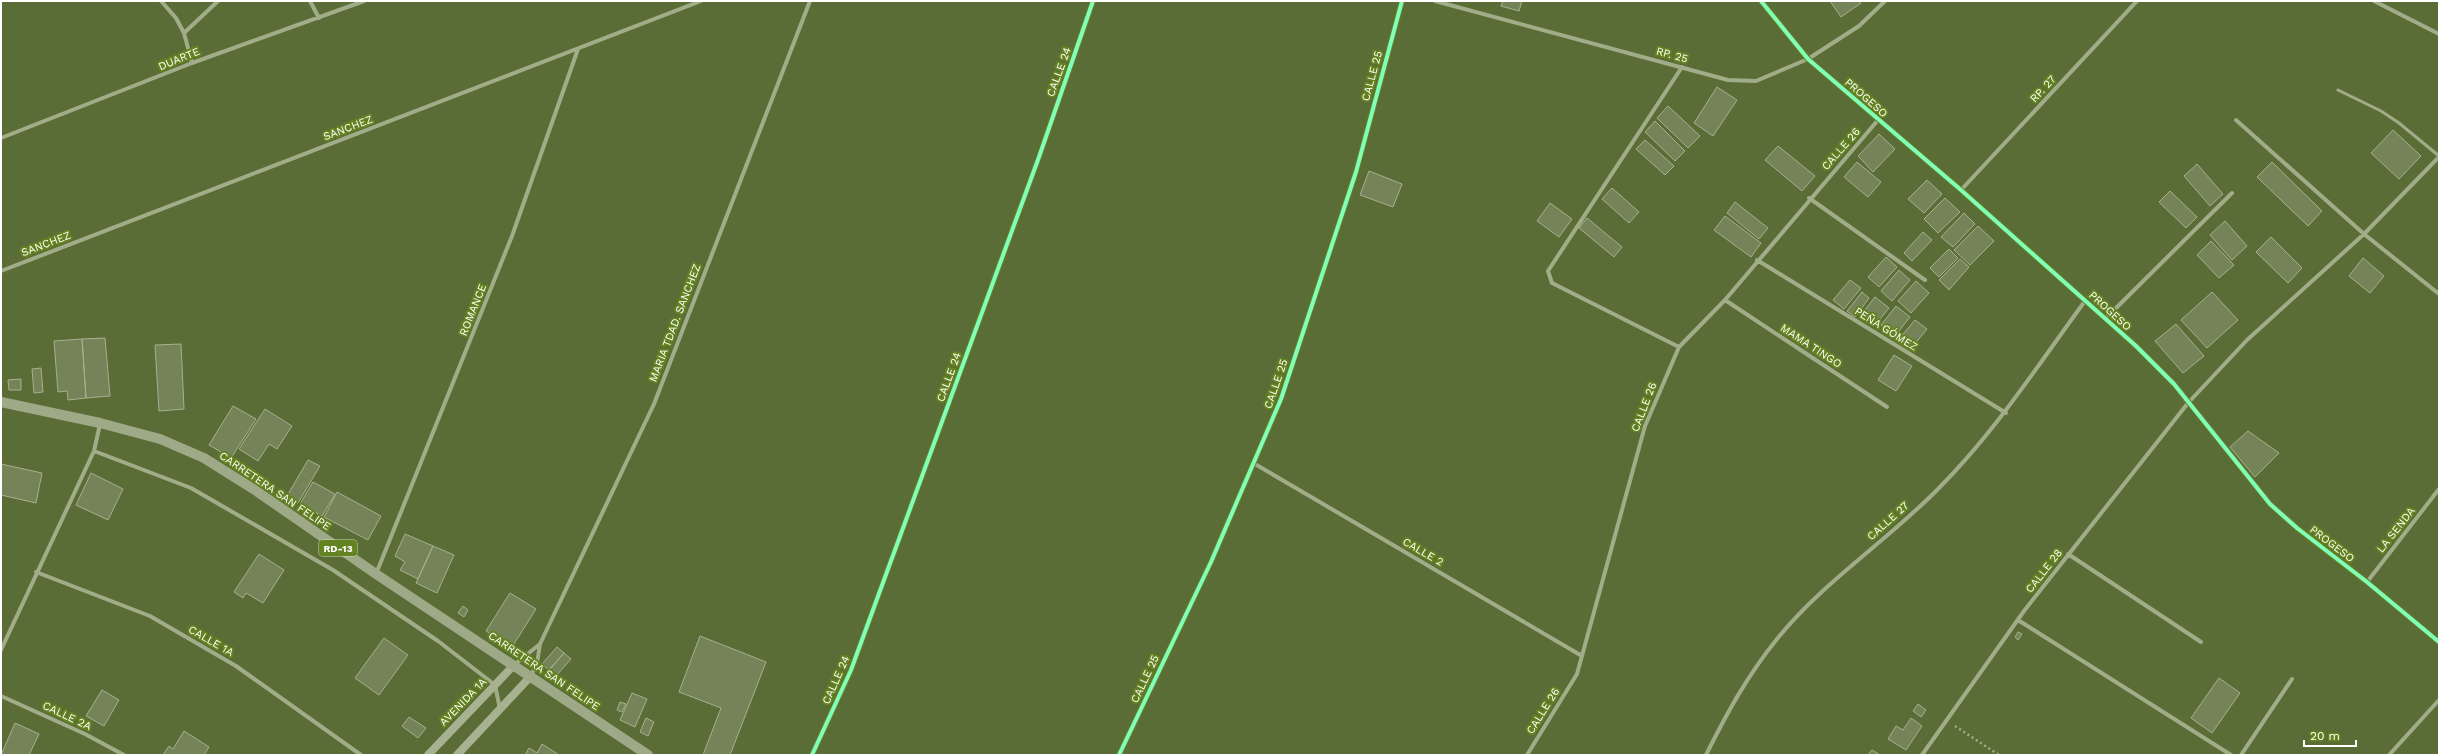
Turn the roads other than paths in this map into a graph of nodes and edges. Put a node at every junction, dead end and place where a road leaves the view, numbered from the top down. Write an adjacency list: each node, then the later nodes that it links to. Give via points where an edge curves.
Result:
1 (160, 1): 15 (street, via 176,18)
2 (218, 1): 15 (street)
3 (310, 1): 14 (street)
4 (364, 1): 14 (street, DUARTE)
5 (702, 1): 17 (street, SANCHEZ)
6 (810, 1): 53 (street, MARIA TDAD. SANCHEZ, via 654,404)
7 (1093, 1): 68 (street, CALLE 24, via 851,670)
8 (1402, 1): 44 (street, CALLE 25, via 1356,172 1281,400)
9 (1435, 1): 20 (street, RP. 25)
10 (1761, 1): 18 (street, PROGESO)
11 (1885, 1): 18 (street, RP. 25, via 1859,26)
12 (2137, 1): 26 (street, RP. 27)
13 (2374, 1): 16 (street)
14 (319, 18): 19 (street, DUARTE)
15 (184, 33): 19 (street)
16 (2439, 34)
17 (578, 49): 31 (street, SANCHEZ); 48 (street, ROMANCE, via 512,236)
18 (1808, 59): 20 (street, RP. 25, via 1756,81 1728,80); 22 (street, PROGESO)
19 (192, 63): 24 (street, DUARTE)
20 (1682, 66): 37 (street, via 1548,271 1552,283)
21 (2338, 90): 25 (lane, via 2393,119)
22 (1878, 120): 26 (street, PROGESO); 28 (street, CALLE 26)
23 (2236, 120): 29 (street)
24 (1, 138)
25 (2439, 157): 29 (street, CALLE 28)
26 (1961, 190): 35 (street, PROGESO)
27 (2232, 193): 36 (street)
28 (1809, 198): 30 (street, CALLE 26); 32 (street)
29 (2364, 234): 33 (street); 39 (street, CALLE 28, via 2247,340)
30 (1758, 260): 34 (street, CALLE 26); 41 (street, PEÑA GÓMEZ)
31 (1, 271)
32 (1925, 280)
33 (2439, 294)
34 (1725, 300): 37 (street, CALLE 26); 40 (street, MAMA TINGO)
35 (2085, 301): 36 (street, PROGESO); 41 (street, CALLE 27)
36 (2105, 319): 39 (street, PROGESO, via 2174,384)
37 (1679, 347): 55 (street, CALLE 26, via 1645,426)
38 (1, 402): 42 (main road, CARRETERA SAN FELIPE / RD-13)
39 (2188, 403): 46 (street, CALLE 28); 49 (street, PROGESO, via 2270,504)
40 (1887, 407)
41 (2006, 413): 71 (street, CALLE 27, via 1938,489 1825,589 1777,638 1738,692)
42 (100, 423): 43 (street); 48 (main road, CARRETERA SAN FELIPE / RD-13, via 160,439 204,458)
43 (94, 451): 47 (street); 59 (street, via 192,488 212,499 332,570 438,641)
44 (1255, 464): 55 (street, CALLE 2); 69 (street, CALLE 25)
45 (2439, 489): 49 (street, LA SENDA)
46 (2068, 554): 50 (street, CALLE 28); 51 (street)
47 (36, 572): 54 (street); 64 (street, CALLE 1A, via 150,616 236,666)
48 (376, 574): 56 (main road, CARRETERA SAN FELIPE / RD-13)
49 (2367, 582): 52 (street, PROGESO)
50 (2018, 620): 72 (street, CALLE 28); 73 (street)
51 (2201, 642)
52 (2439, 642)
53 (540, 644): 56 (street); 57 (street, via 537,663)
54 (1, 650)
55 (1582, 656): 70 (street, CALLE 26, via 1577,674)
56 (514, 665): 57 (main road, CARRETERA SAN FELIPE / RD-13); 59 (main road, AVENIDA 1A)
57 (530, 677): 62 (main road); 67 (main road, CARRETERA SAN FELIPE / RD-13)
58 (2292, 679): 74 (street)
59 (494, 685): 62 (street); 65 (main road, AVENIDA 1A)
60 (1, 696): 63 (street, CALLE 2A, via 85,734)
61 (2439, 700): 75 (street)
62 (500, 710): 66 (main road)
63 (124, 755)
64 (360, 755)
65 (428, 755)
66 (457, 755)
67 (648, 755)
68 (812, 755)
69 (1119, 755)
70 (1527, 755)
71 (1706, 755)
72 (1922, 755)
73 (2231, 755)
74 (2241, 755)
75 (2390, 755)

